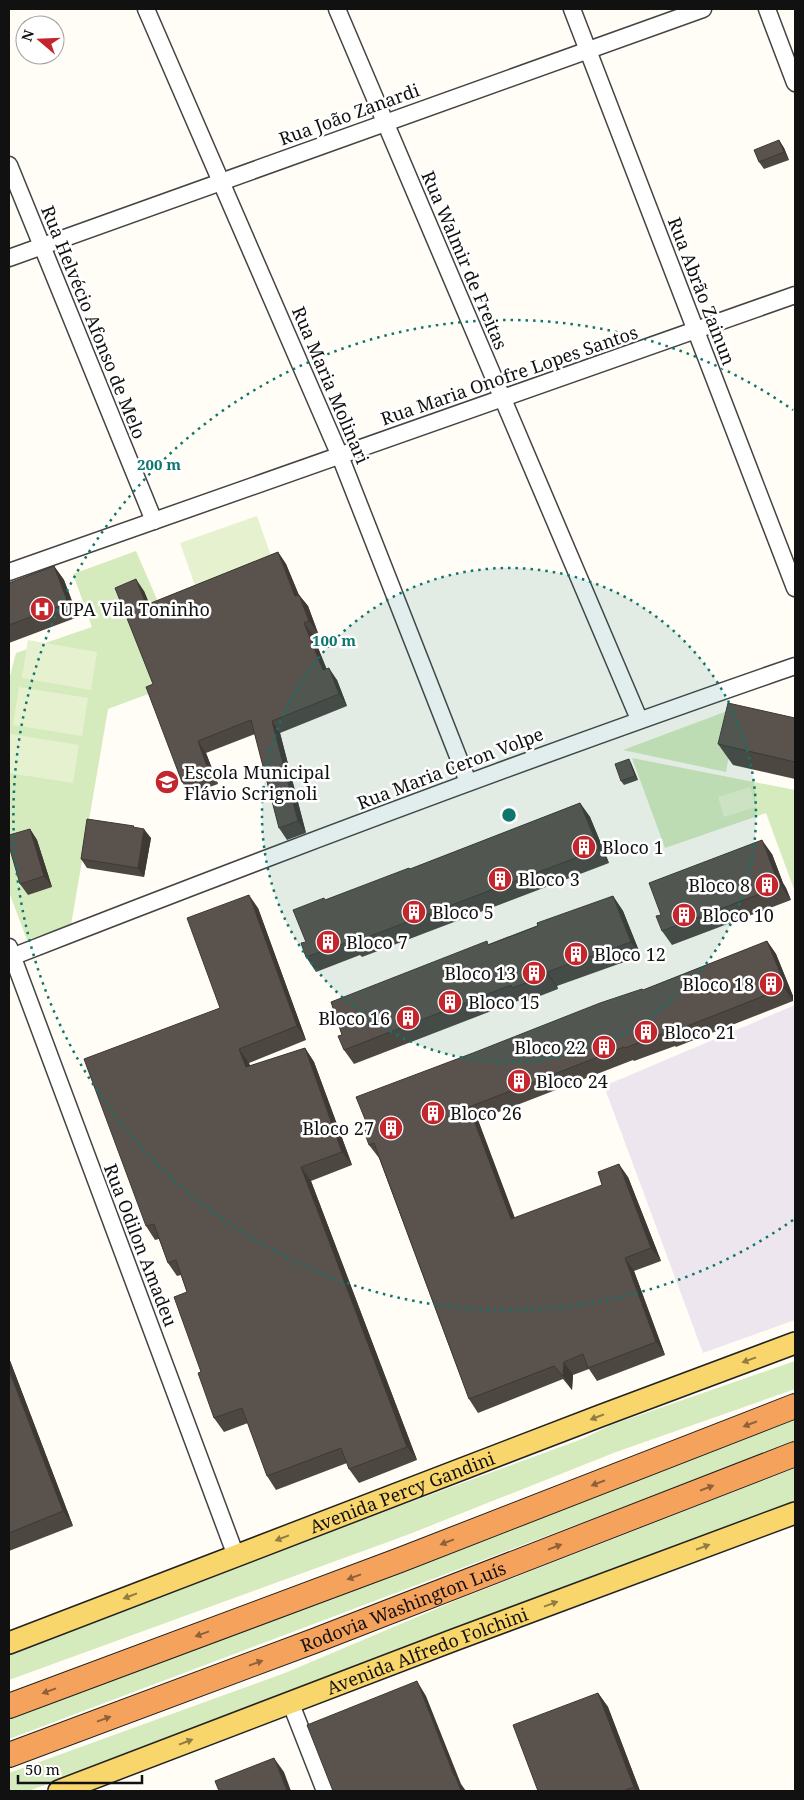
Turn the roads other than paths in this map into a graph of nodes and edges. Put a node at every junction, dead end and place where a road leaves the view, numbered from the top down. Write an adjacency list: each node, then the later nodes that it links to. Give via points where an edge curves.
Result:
1 (146, 9): 10 (street, Rua Maria Molinari)
2 (337, 9): 8 (street, Rua Walmir de Freitas)
3 (572, 9): 6 (street, Rua Abrão Zainun)
4 (703, 9): 6 (street, Rua João Zanardi)
5 (767, 9): 7 (street)
6 (588, 50): 8 (street, Rua João Zanardi); 14 (street, Rua Abrão Zainun)
7 (795, 83)
8 (385, 123): 10 (street, Rua João Zanardi); 15 (street, Rua Walmir de Freitas)
9 (9, 165): 11 (street, Rua Helvécio Afonso de Melo)
10 (221, 182): 11 (street, Rua João Zanardi); 16 (street, Rua Maria Molinari)
11 (42, 246): 12 (street, Rua João Zanardi); 17 (street, Rua Helvécio Afonso de Melo)
12 (9, 258)
13 (795, 295): 14 (street, Rua Maria Onofre Lopes Santos)
14 (695, 330): 15 (street, Rua Maria Onofre Lopes Santos); 19 (street, Rua Abrão Zainun)
15 (502, 399): 16 (street, Rua Maria Onofre Lopes Santos); 21 (street, Rua Walmir de Freitas)
16 (340, 456): 17 (street, Rua Maria Onofre Lopes Santos); 22 (street, Rua Maria Molinari)
17 (154, 521): 18 (street, Rua Maria Onofre Lopes Santos)
18 (9, 572)
19 (795, 588)
20 (795, 666): 21 (street, Rua Maria Ceron Volpe)
21 (639, 719): 22 (street, Rua Maria Ceron Volpe)
22 (468, 782): 23 (street, Rua Maria Ceron Volpe)
23 (10, 954): 28 (street, Rua Odilon Amadeu)
24 (795, 1344): 28 (main road, Avenida Percy Gandini, one-way to 28)
25 (795, 1406): 31 (highway, one-way to 31, via 400,1560)
26 (795, 1454): 32 (highway, Rodovia Washington Luís, one-way to 26, via 314,1641)
27 (795, 1513): 30 (main road, Avenida Alfredo Folchini, one-way to 27)
28 (236, 1556): 29 (main road, Avenida Percy Gandini, one-way to 29)
29 (9, 1643)
30 (291, 1704): 33 (main road, Avenida Alfredo Folchini, one-way to 30); 34 (street)
31 (9, 1706)
32 (9, 1755)
33 (59, 1791)
34 (325, 1791)

